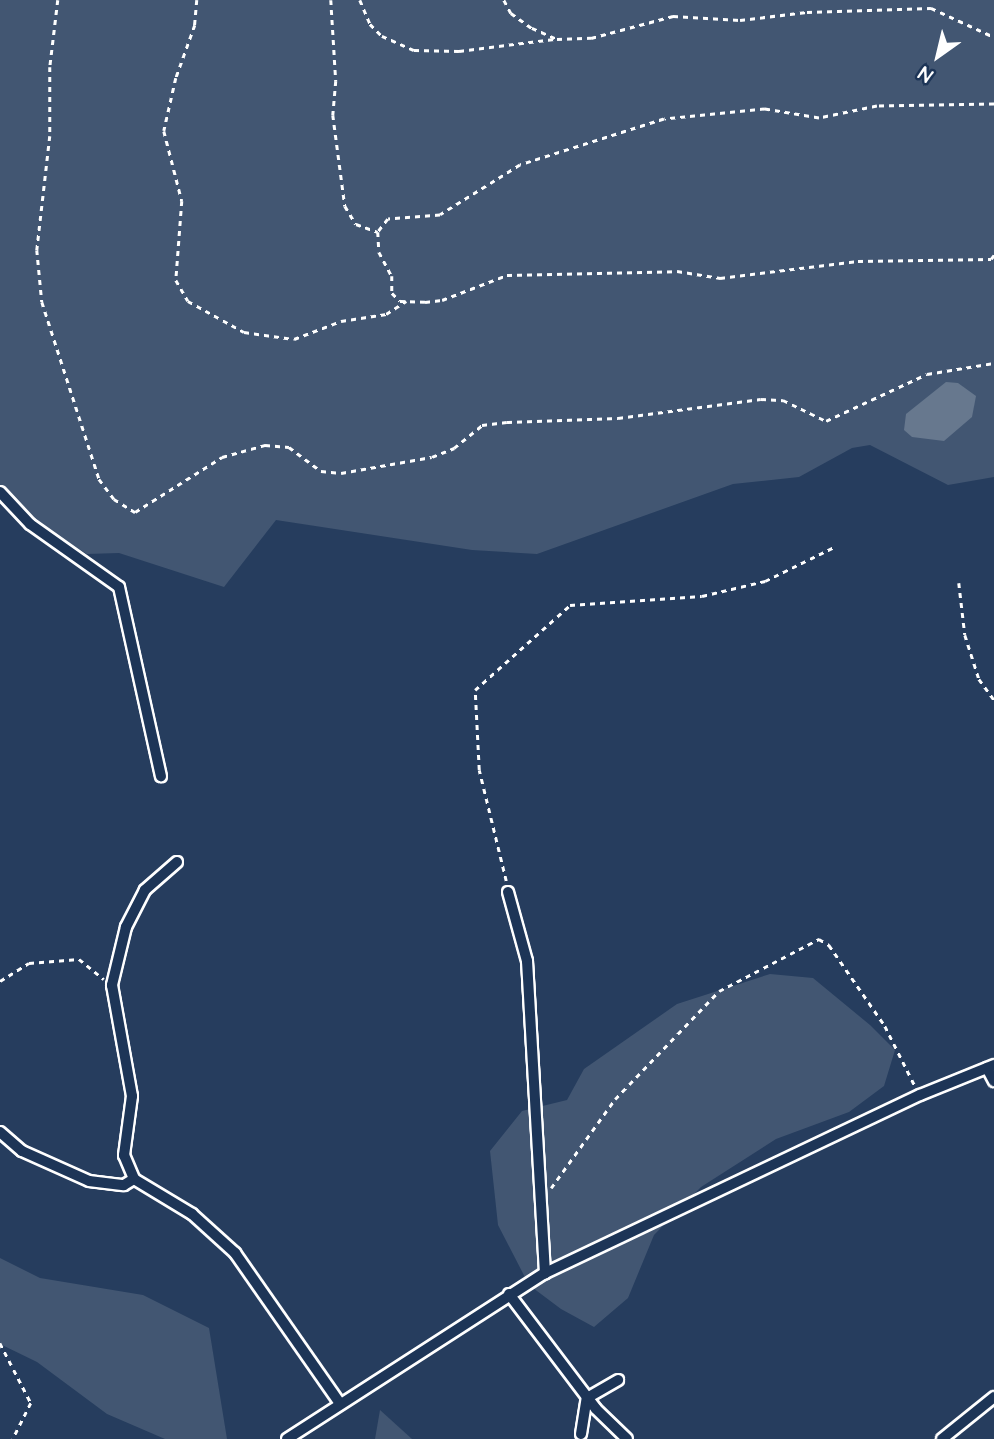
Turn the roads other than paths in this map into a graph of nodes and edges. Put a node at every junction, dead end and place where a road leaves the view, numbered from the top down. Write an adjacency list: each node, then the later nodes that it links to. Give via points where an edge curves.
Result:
1 (0, 492): 2 (street, via 30,524 118,587)
2 (161, 776)
3 (177, 862): 8 (street, via 145,890 126,927 112,985 132,1096 124,1155)
4 (508, 891): 9 (street, via 527,961)
5 (991, 1066): 6 (street); 9 (street, via 920,1095)
6 (994, 1081)
7 (0, 1132): 8 (street, via 22,1151 89,1181 124,1185)
8 (134, 1179): 14 (street, via 192,1214 235,1253)
9 (545, 1273): 10 (street)
10 (509, 1294): 13 (street); 14 (street)
11 (618, 1380): 13 (street)
12 (994, 1396): 18 (street)
13 (587, 1398): 15 (street); 17 (street)
14 (339, 1402): 16 (street)
15 (581, 1434)
16 (287, 1439)
17 (627, 1439)
18 (942, 1439)

